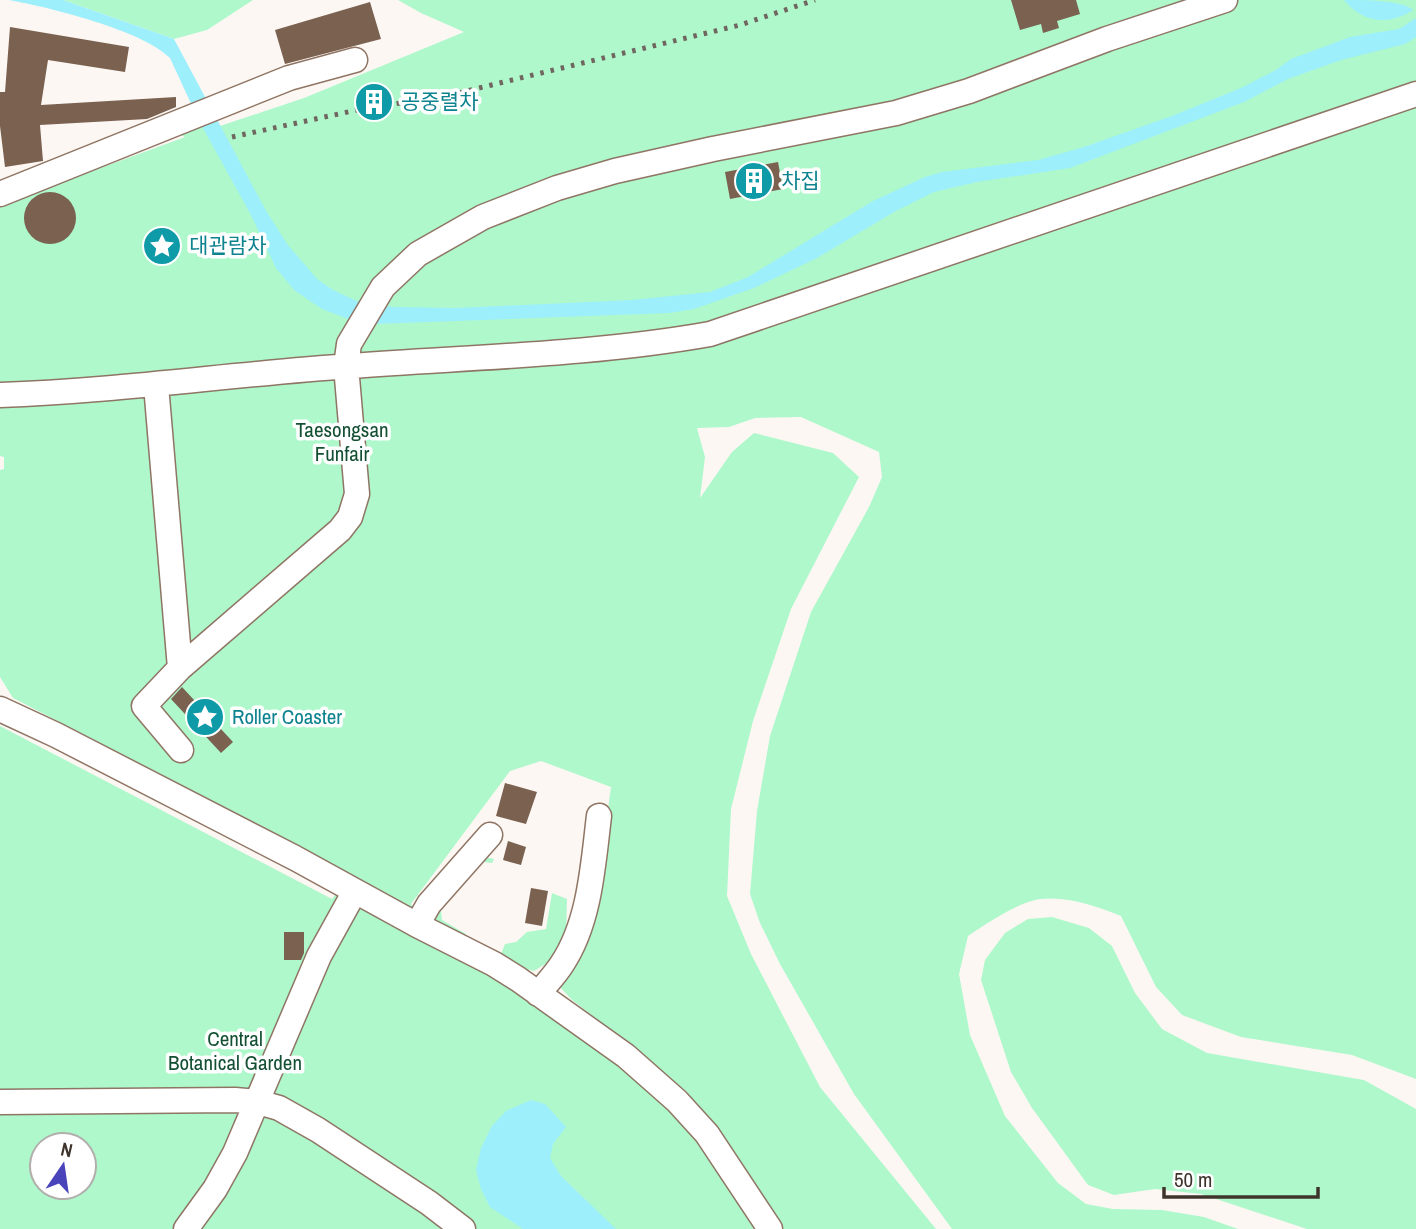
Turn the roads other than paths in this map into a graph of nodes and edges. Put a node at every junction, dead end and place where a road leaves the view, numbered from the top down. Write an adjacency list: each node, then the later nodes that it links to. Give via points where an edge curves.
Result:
1 (1225, 0): 5 (street, via 896,113 615,172 557,188 483,217 418,254 383,287 349,344)
2 (355, 60): 4 (street, via 289,78)
3 (1416, 94): 5 (street, via 710,334 630,345)
4 (0, 194)
5 (346, 366): 6 (street); 8 (street, via 356,494 350,517)
6 (156, 385): 7 (street); 8 (street)
7 (0, 395)
8 (180, 668): 10 (street, via 144,706)
9 (0, 709): 13 (street)
10 (181, 750)
11 (599, 816): 15 (street, via 579,929 562,964)
12 (490, 835): 14 (street, via 429,904)
13 (355, 891): 14 (street); 17 (street, via 319,956)
14 (417, 925): 15 (street, via 494,964)
15 (538, 994): 20 (street, via 626,1056 677,1101 706,1134)
16 (0, 1102): 17 (street)
17 (258, 1102): 18 (street, via 227,1168); 19 (street, via 318,1130)
18 (186, 1229)
19 (463, 1229)
20 (770, 1229)

